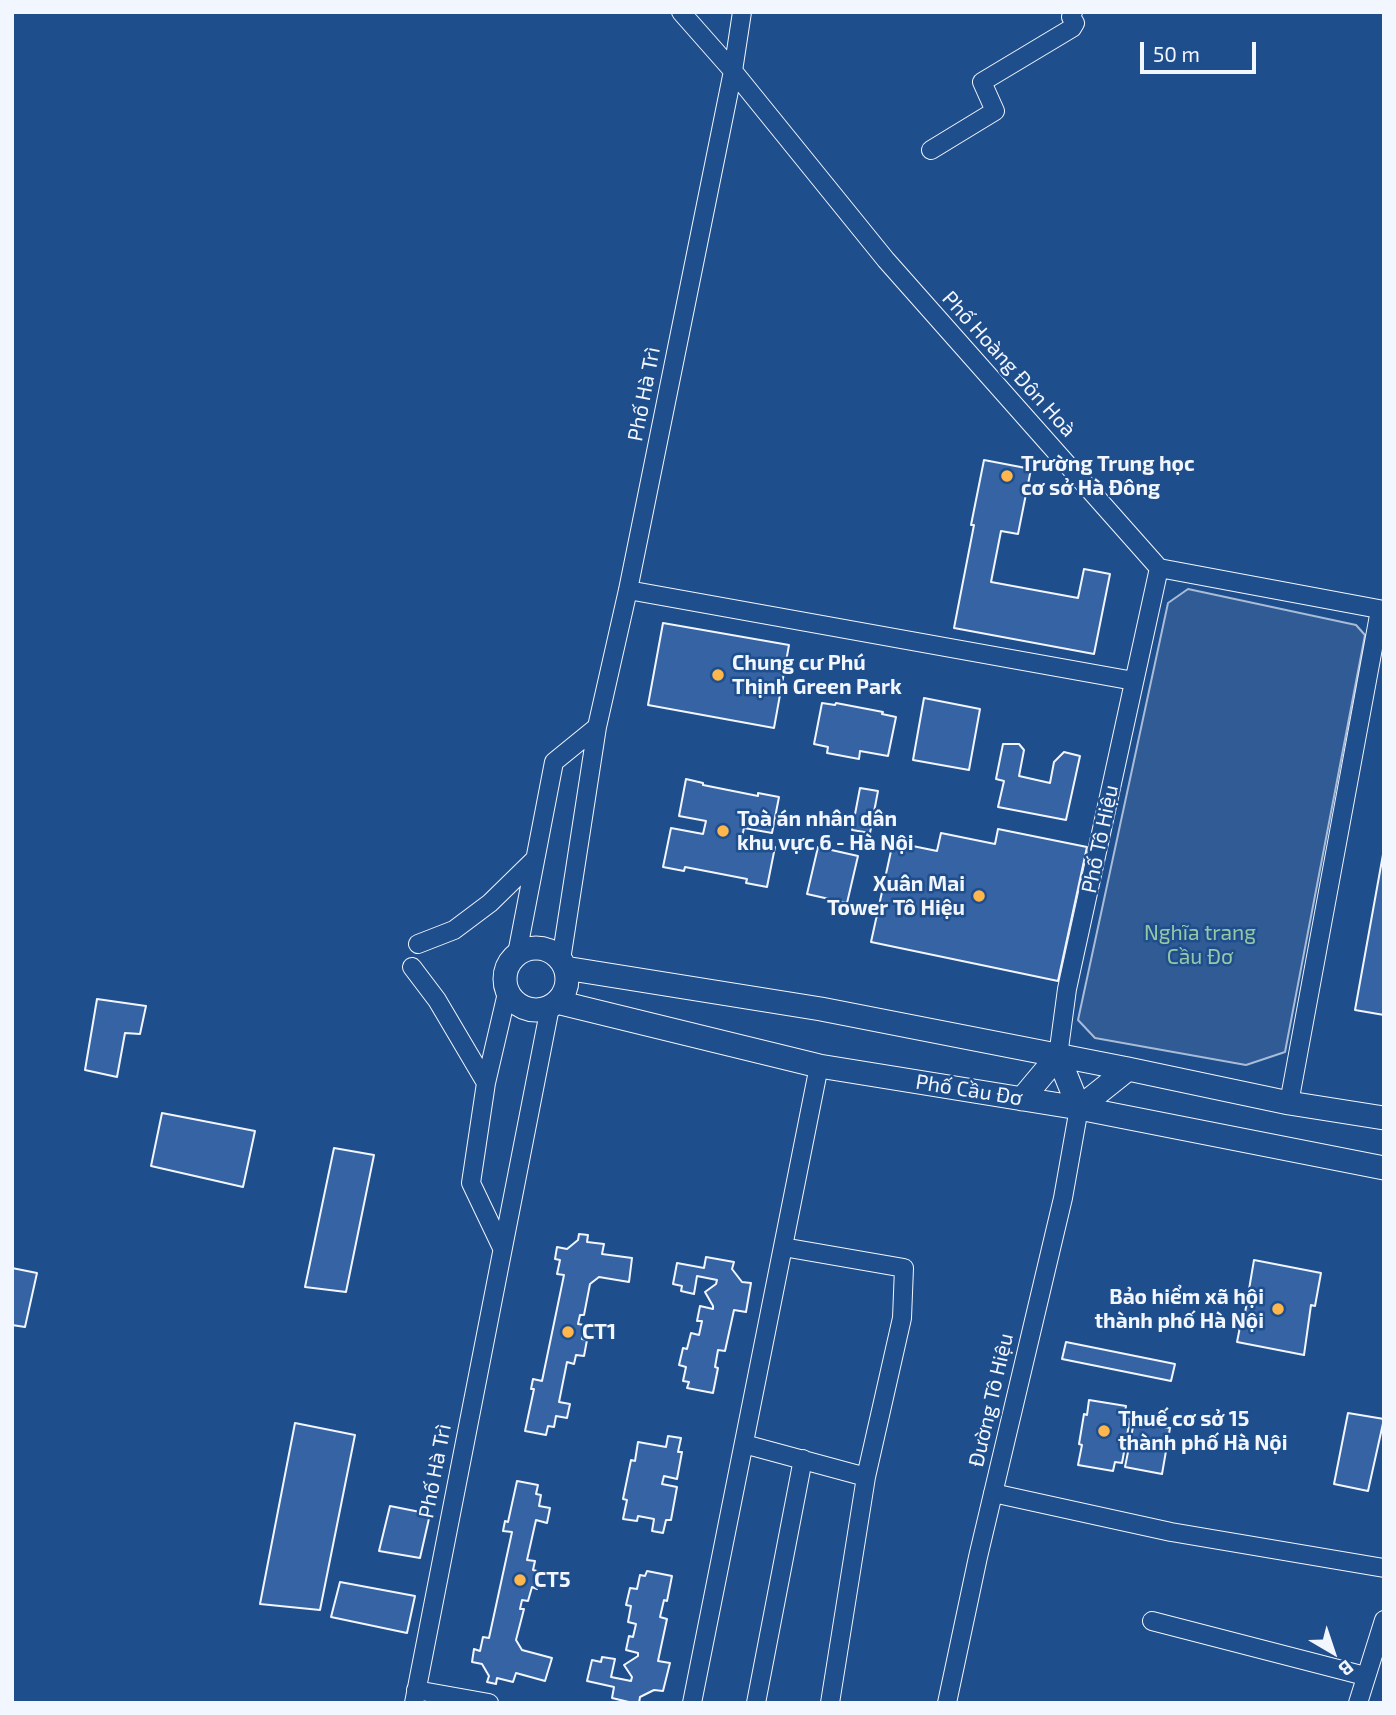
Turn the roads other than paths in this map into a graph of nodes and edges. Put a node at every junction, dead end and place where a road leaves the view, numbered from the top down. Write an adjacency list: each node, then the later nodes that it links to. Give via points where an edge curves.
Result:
1 (681, 12): 4 (street, Phố Hoàng Đôn Hoà)
2 (742, 12): 4 (street, Phố Hà Trì)
3 (1073, 12): 5 (street, via 1072,28 982,82 995,111)
4 (733, 71): 6 (street, Phố Hoàng Đôn Hoà, via 886,260); 7 (street, Phố Hà Trì)
5 (931, 150)
6 (1159, 568): 8 (street); 9 (street, Phố Tô Hiệu)
7 (628, 590): 9 (street); 10 (street, Phố Hà Trì)
8 (1382, 610): 23 (street)
9 (1134, 681): 18 (street, Phố Tô Hiệu, via 1067,989)
10 (597, 727): 11 (street, via 554,762); 14 (street, Phố Hà Trì)
11 (535, 859): 12 (street, via 491,903 454,930); 13 (street)
12 (418, 944)
13 (517, 954): 14 (main road, via 545,949); 16 (main road, via 505,971)
14 (563, 964): 17 (main road, via 566,986); 18 (main road)
15 (412, 967): 21 (street)
16 (507, 993): 17 (main road, via 532,1010); 21 (street)
17 (554, 1004): 19 (main road, Phố Cầu Đơ); 28 (street, Phố Hà Trì)
18 (1058, 1056): 20 (main road); 22 (main road); 24 (main road, Phố Tô Hiệu)
19 (819, 1066): 22 (main road, Phố Cầu Đơ); 27 (street)
20 (1128, 1069): 23 (main road); 24 (main road)
21 (486, 1083): 28 (street, via 471,1183)
22 (1022, 1099): 24 (main road, Phố Cầu Đơ)
23 (1289, 1103): 25 (main road)
24 (1079, 1108): 26 (main road, Phố Cầu Đơ); 32 (street, Đường Tô Hiệu, via 1063,1198)
25 (1384, 1118)
26 (1384, 1168)
27 (783, 1247): 29 (street); 31 (street, via 904,1268 902,1318)
28 (502, 1248): 37 (street, Phố Hà Trì)
29 (744, 1444): 30 (street); 39 (street)
30 (803, 1459): 31 (street); 40 (street)
31 (866, 1477): 41 (street)
32 (993, 1493): 33 (street, via 1171,1532); 42 (street, Đường Tô Hiệu)
33 (1384, 1568)
34 (1384, 1620): 36 (street)
35 (1152, 1621): 36 (street)
36 (1365, 1676): 43 (street)
37 (415, 1696): 38 (street)
38 (489, 1703)
39 (692, 1703)
40 (757, 1703)
41 (830, 1703)
42 (947, 1703)
43 (1358, 1703)

